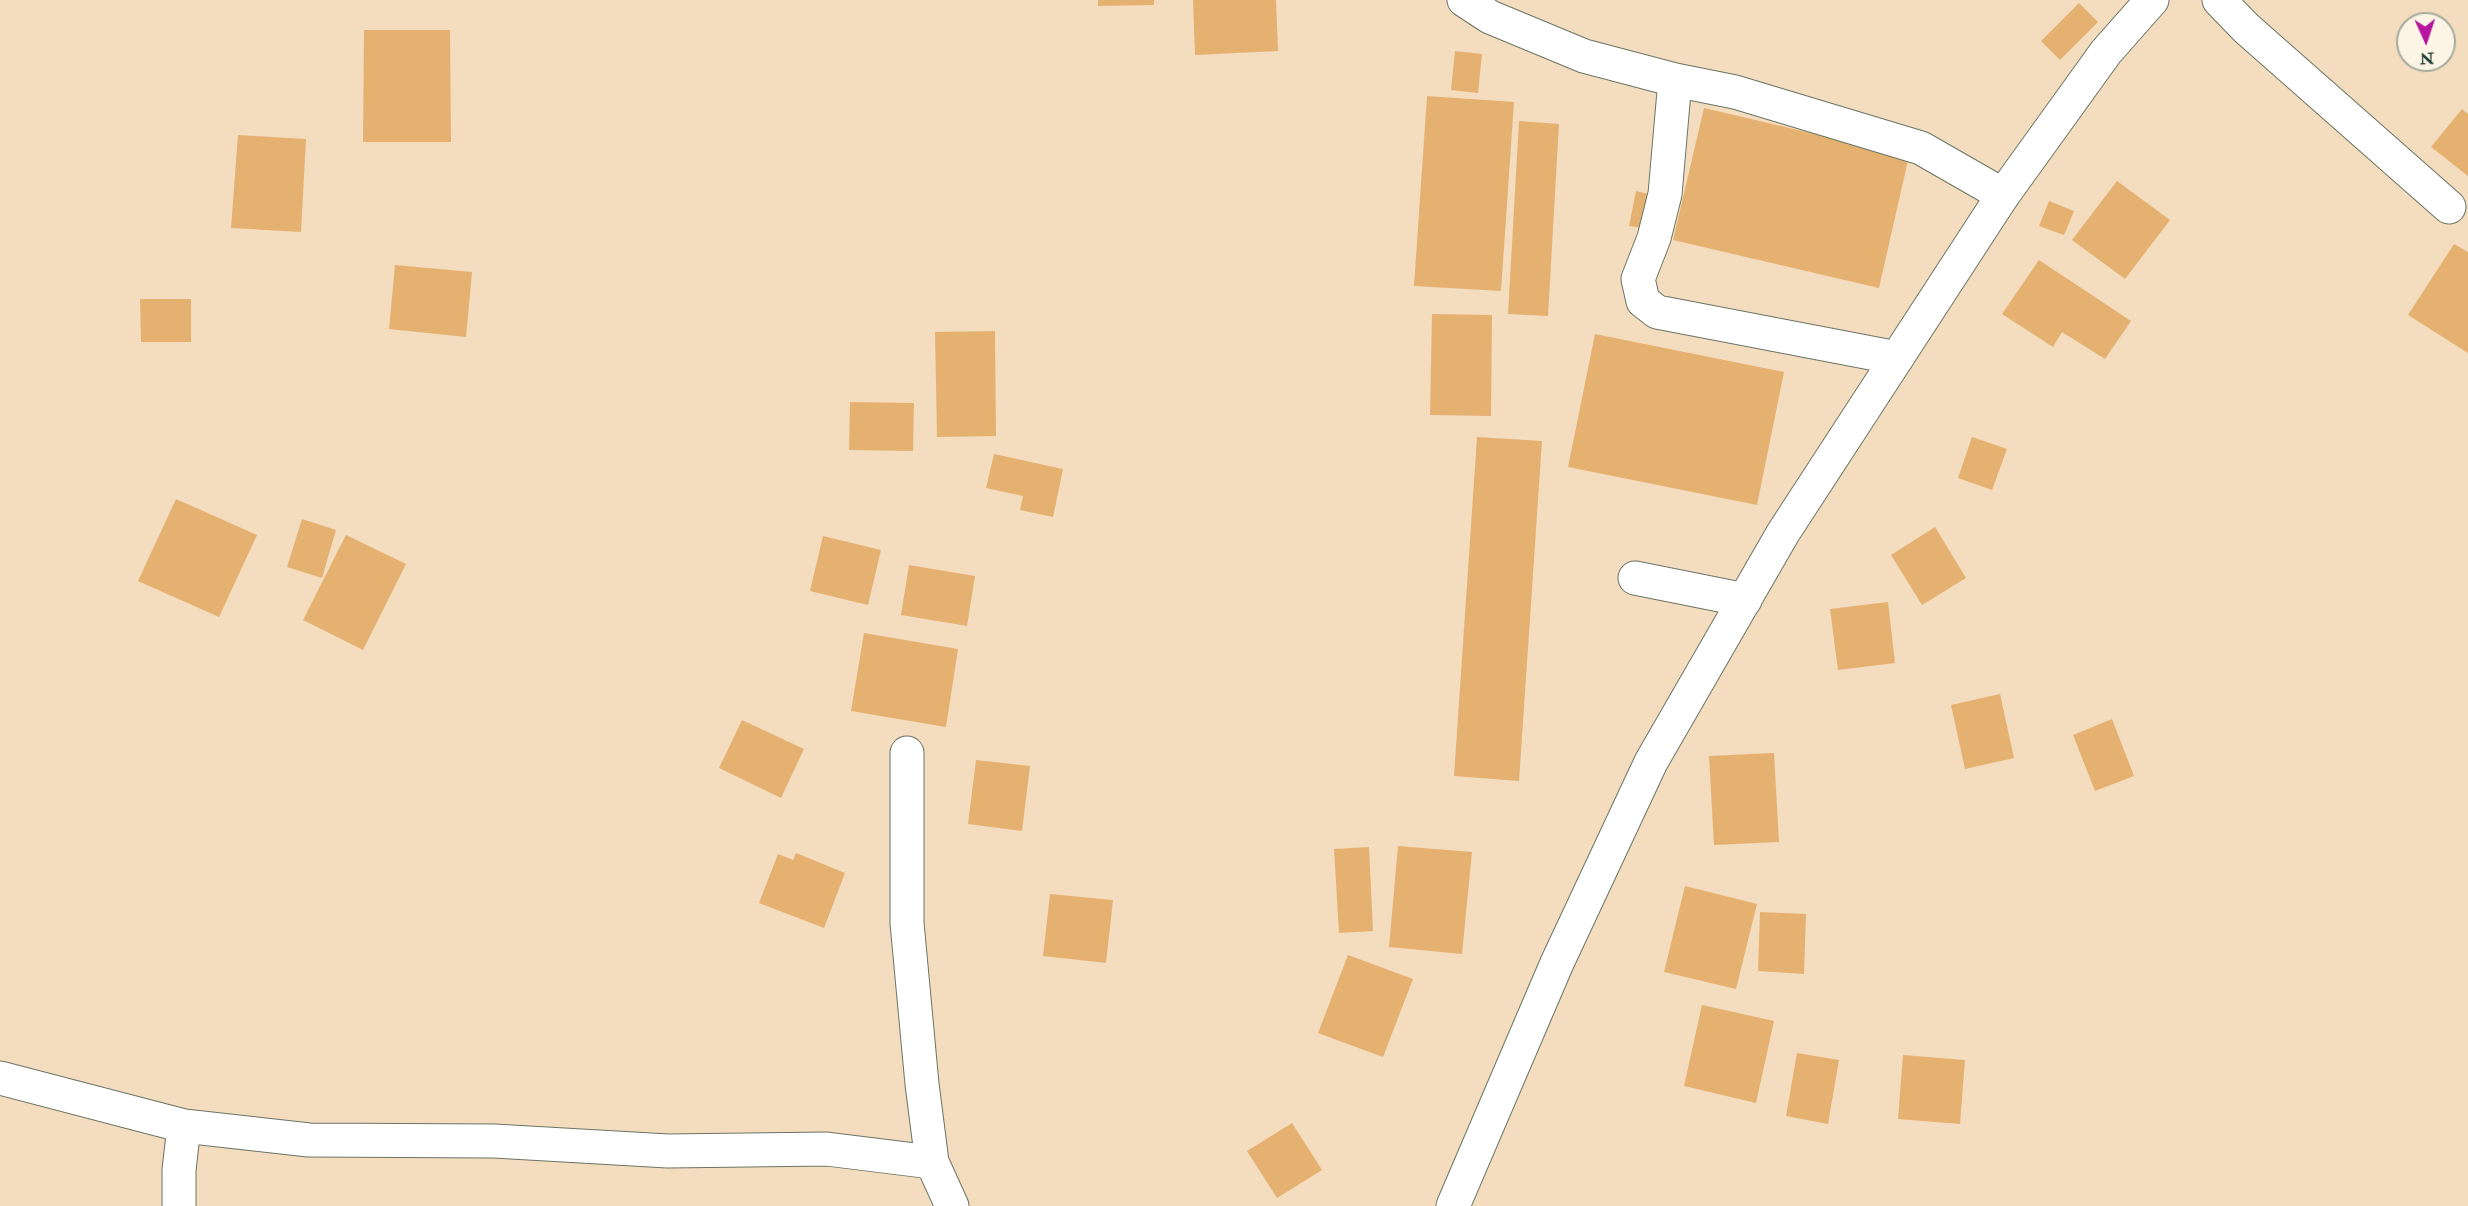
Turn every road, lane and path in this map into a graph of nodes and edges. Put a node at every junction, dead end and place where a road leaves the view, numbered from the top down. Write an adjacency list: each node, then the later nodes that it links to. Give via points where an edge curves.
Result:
1 (1464, 0): 4 (street, via 1490,16 1584,56)
2 (2152, 0): 5 (street, via 2106,52)
3 (2219, 0): 6 (street)
4 (1675, 80): 5 (street, via 1735,92 1921,148); 7 (street, via 1665,194 1638,279 1643,301 1657,312)
5 (2003, 195): 7 (street)
6 (2449, 207)
7 (1897, 358): 9 (street, via 1783,533)
8 (1635, 578): 9 (street)
9 (1745, 600): 16 (street, via 1651,762 1557,963)
10 (907, 753): 13 (street, via 907,923)
11 (0, 1077): 12 (street)
12 (184, 1126): 13 (street, via 309,1140 494,1141 668,1151 827,1149); 14 (street)
13 (932, 1162): 15 (street)
14 (179, 1206)
15 (952, 1206)
16 (1453, 1206)

